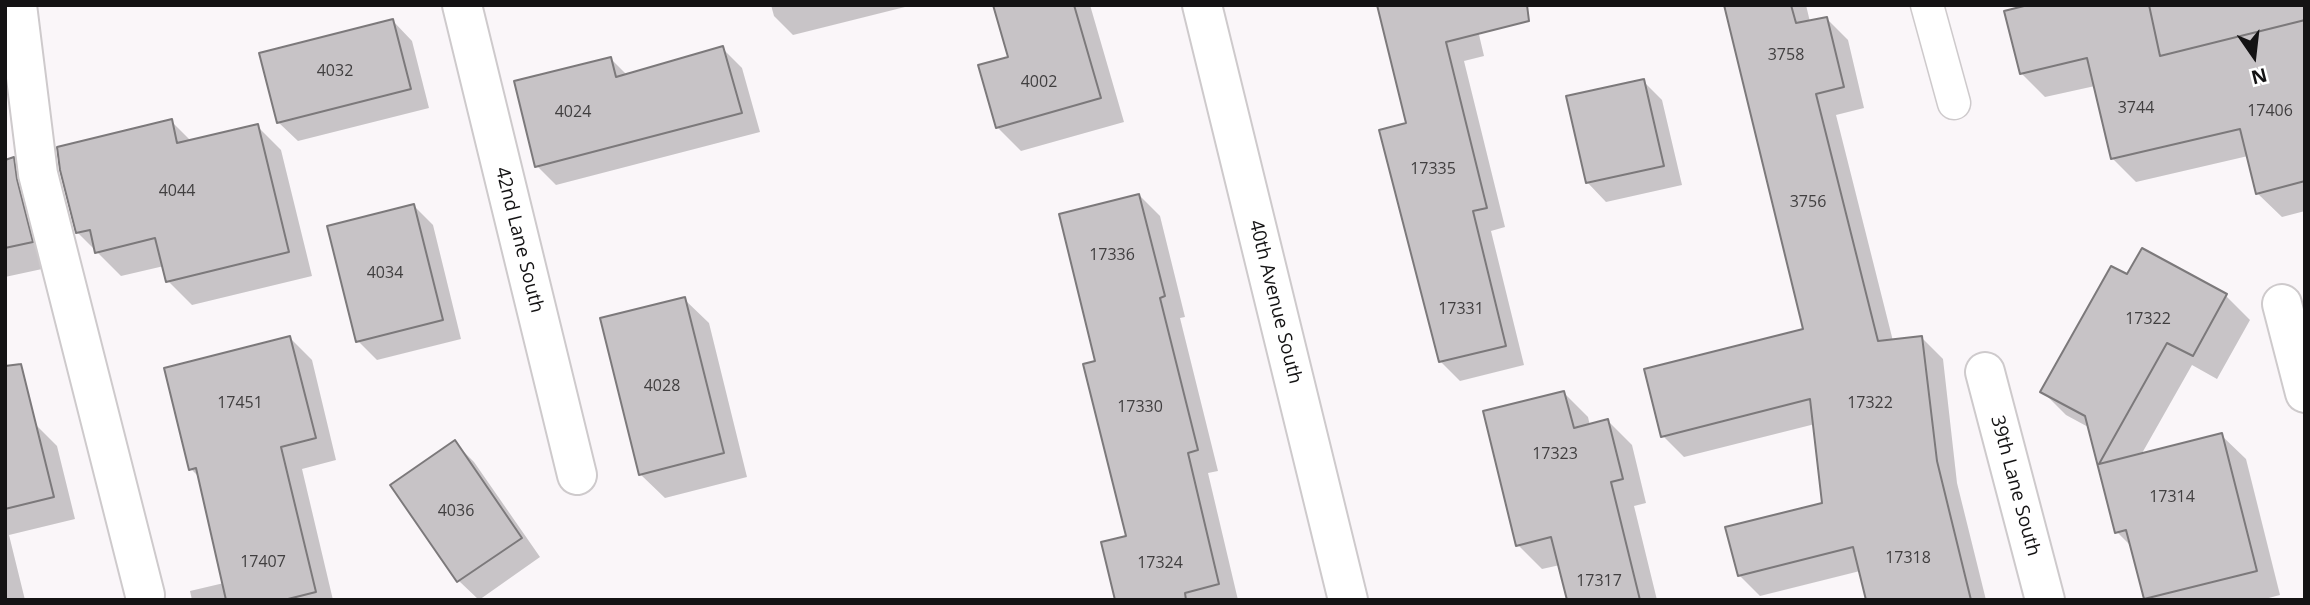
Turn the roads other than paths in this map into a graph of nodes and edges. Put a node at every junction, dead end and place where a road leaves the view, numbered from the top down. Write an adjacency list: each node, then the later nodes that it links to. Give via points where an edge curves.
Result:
1 (17, 5): 10 (street, via 38,174)
2 (462, 5): 9 (street, 42nd Lane South)
3 (1202, 5): 11 (street, 40th Avenue South)
4 (1927, 5): 5 (lane)
5 (1954, 103)
6 (2282, 304): 8 (street)
7 (1985, 372): 12 (street, 39th Lane South)
8 (2305, 393)
9 (577, 475)
10 (145, 595)
11 (1348, 600)
12 (2045, 600)

